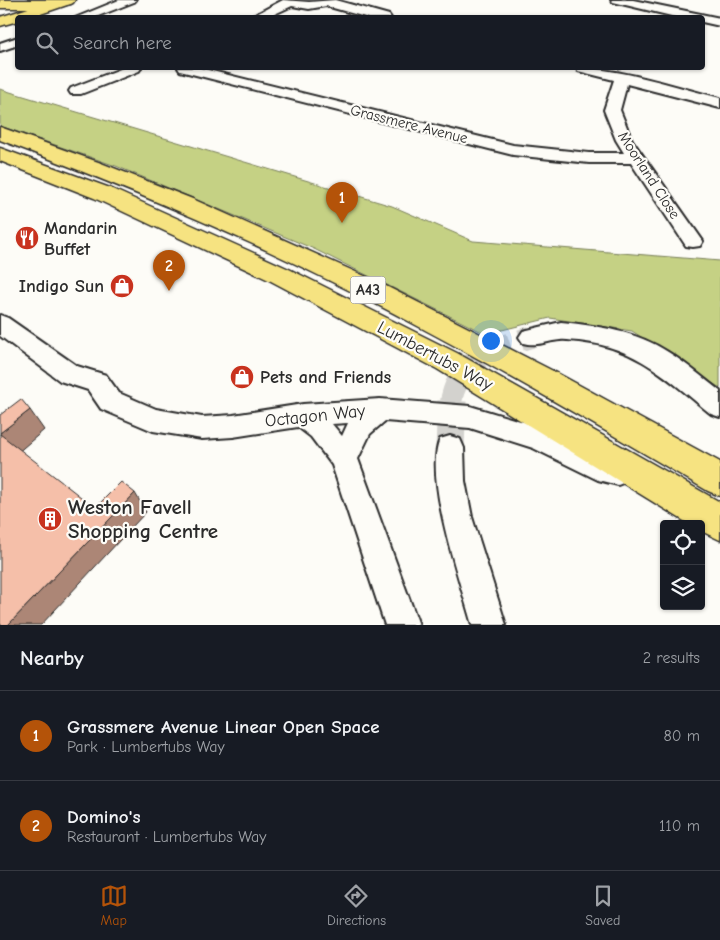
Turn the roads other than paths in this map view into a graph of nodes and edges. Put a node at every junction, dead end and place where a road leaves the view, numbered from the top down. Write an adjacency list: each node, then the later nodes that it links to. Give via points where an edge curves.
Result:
1 (67, 0): 6 (main road, via 44,4); 8 (main road)
2 (130, 0): 9 (street)
3 (617, 0): 12 (street)
4 (290, 1): 5 (street, via 311,5); 10 (street)
5 (327, 1): 11 (street)
6 (0, 4)
7 (15, 15): 13 (main road)
8 (16, 15)
9 (89, 15)
10 (261, 15)
11 (375, 15)
12 (687, 15)
13 (3, 19)
14 (705, 19): 15 (street)
15 (720, 22)
16 (15, 42): 17 (street)
17 (0, 47)
18 (129, 70): 22 (street)
19 (193, 70): 26 (street, Grassmere Avenue, via 513,150 589,158)
20 (591, 70): 21 (street)
21 (622, 78): 23 (street); 26 (street, Moorland Close, via 612,110 624,140)
22 (76, 90)
23 (720, 103)
24 (0, 133): 36 (main road, Lumbertubs Way / A43, via 189,206 290,252 418,314 580,399)
25 (0, 154): 35 (main road, Lumbertubs Way / A43, via 102,194 280,275 447,361)
26 (636, 158): 27 (street, Moorland Close)
27 (693, 241)
28 (0, 324): 32 (street, Octagon Way, via 69,374 97,382 110,401 153,420 202,428)
29 (531, 337): 30 (street, via 561,331 626,342 659,358)
30 (720, 406)
31 (380, 410): 32 (street, Octagon Way); 34 (street, via 360,426); 35 (street, Octagon Way, via 470,417 540,438 598,467)
32 (303, 415): 34 (street, via 320,429)
33 (450, 448): 39 (street, via 457,517)
34 (344, 459): 38 (street)
35 (650, 480): 37 (main road, Lumbertubs Way / A43)
36 (720, 480)
37 (720, 522)
38 (402, 625)
39 (490, 625)

